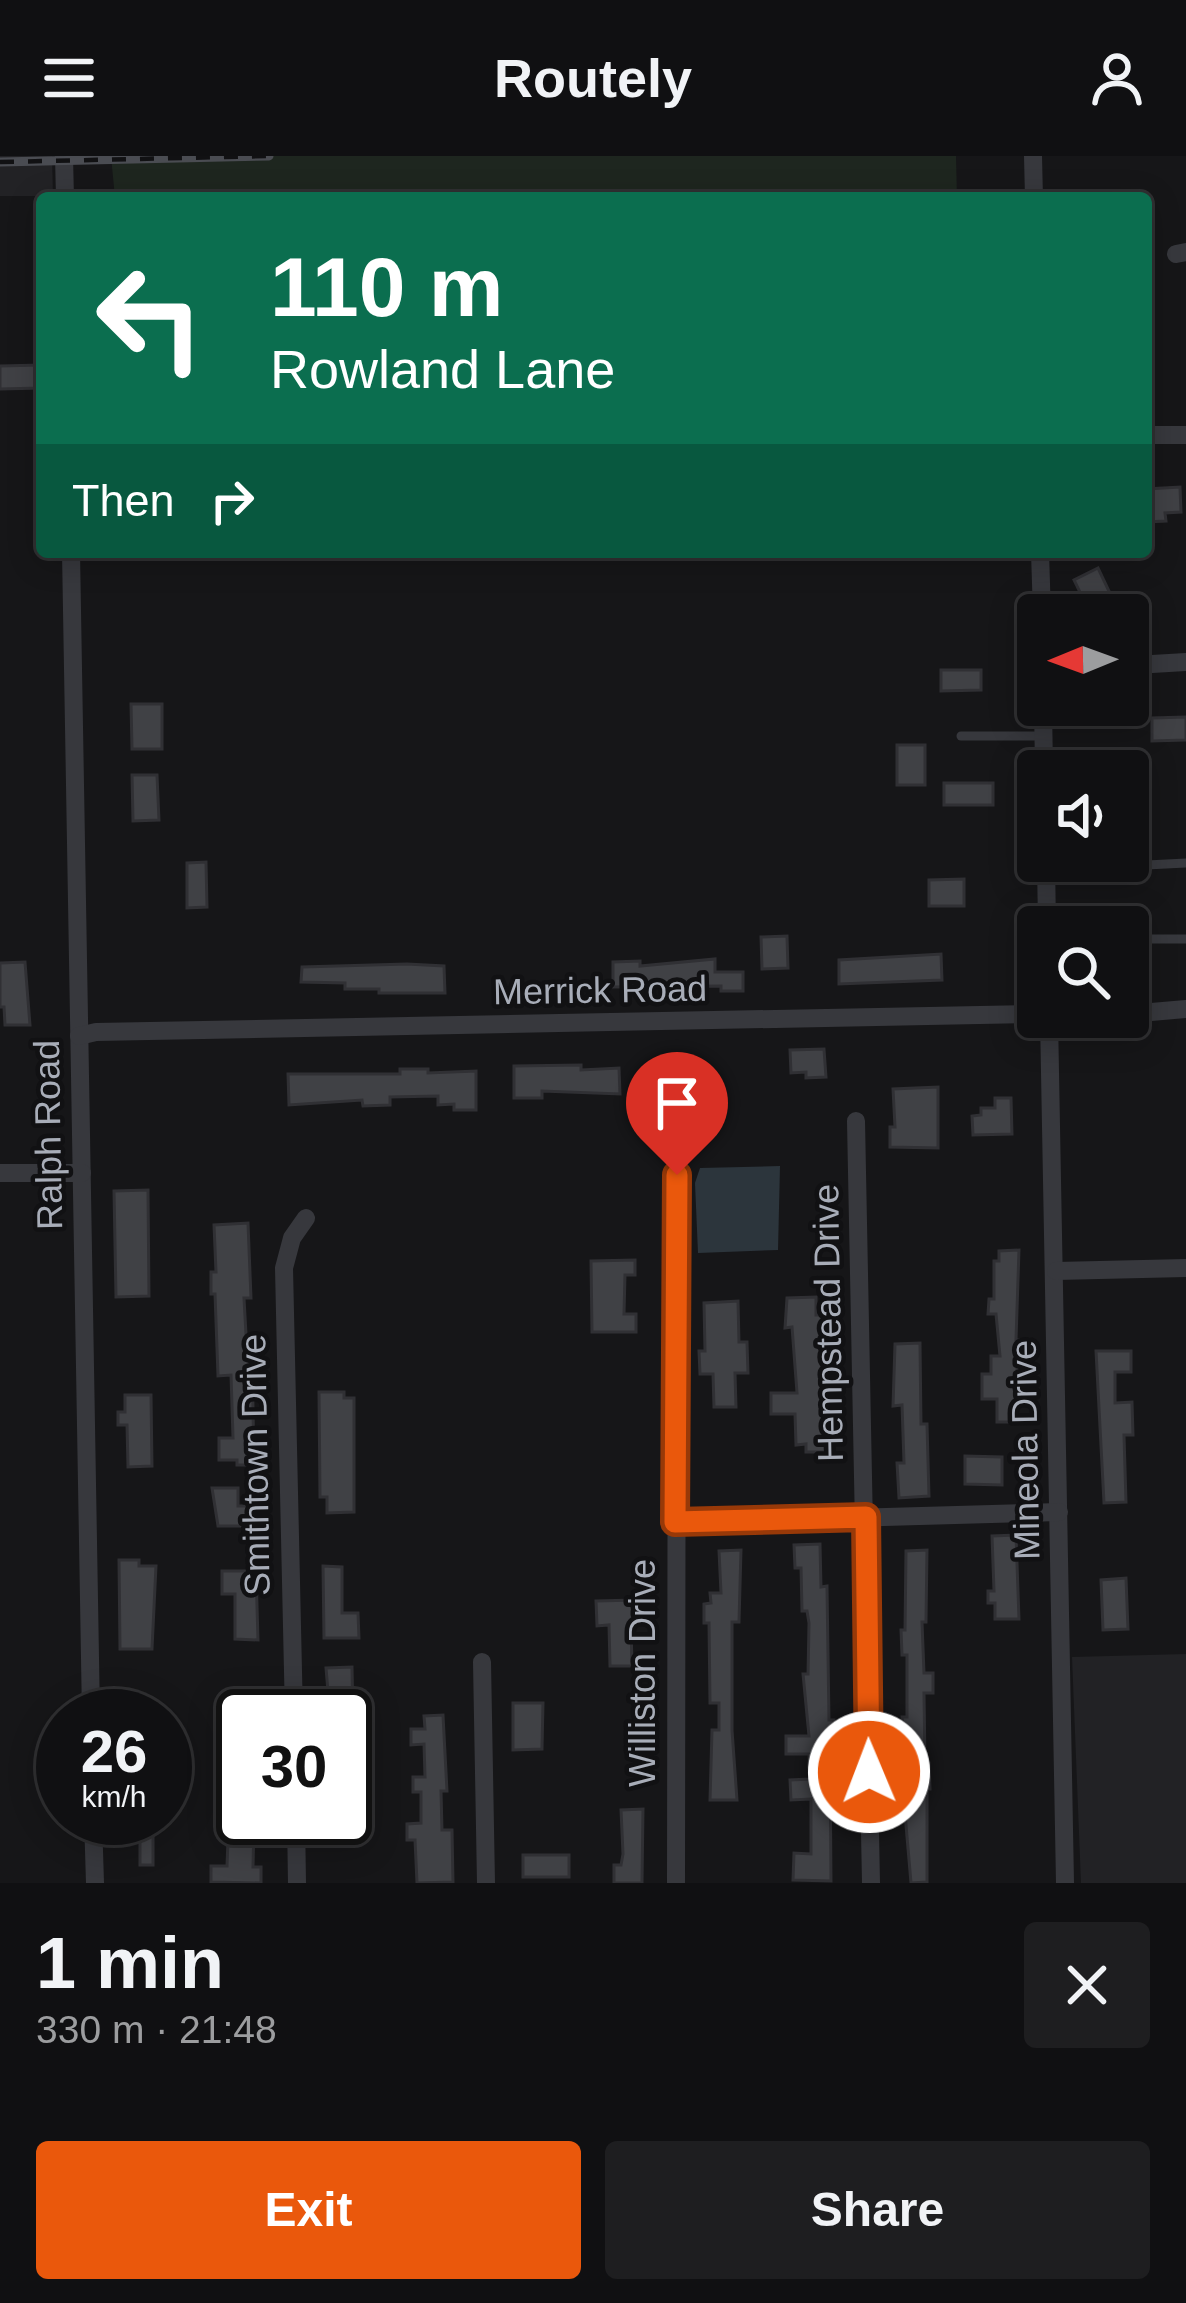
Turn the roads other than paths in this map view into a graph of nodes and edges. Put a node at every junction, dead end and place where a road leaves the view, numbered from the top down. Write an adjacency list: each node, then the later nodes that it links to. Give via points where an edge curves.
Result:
1 (64, 156): 3 (street)
2 (1033, 156): 4 (street)
3 (64, 192)
4 (1034, 192)
5 (1152, 435): 6 (street)
6 (1186, 435)
7 (71, 558): 23 (street, Ralph Road)
8 (1040, 558): 9 (street)
9 (1041, 594)
10 (1186, 662): 11 (street)
11 (1152, 664)
12 (1044, 726): 14 (street)
13 (961, 736): 14 (lane)
14 (1044, 736): 15 (street)
15 (1044, 750)
16 (1186, 863): 17 (lane)
17 (1149, 864)
18 (1149, 939): 19 (lane)
19 (1186, 939)
20 (1186, 1010): 21 (street)
21 (1149, 1013)
22 (1017, 1014): 23 (street, Merrick Road)
23 (80, 1036): 27 (street, Ralph Road)
24 (1049, 1038): 31 (street, Mineola Drive)
25 (856, 1121): 33 (street, Hempstead Drive)
26 (0, 1173): 27 (street)
27 (82, 1173): 36 (street, Ralph Road)
28 (677, 1175): 34 (street, Williston Drive)
29 (306, 1218): 37 (street, Smithtown Drive, via 284,1268)
30 (1186, 1268): 31 (street)
31 (1056, 1270): 32 (street, Mineola Drive)
32 (1059, 1513): 33 (street); 45 (street, Mineola Drive)
33 (866, 1517): 34 (street); 44 (street, Hempstead Drive)
34 (675, 1522): 43 (street, Williston Drive)
35 (482, 1662): 42 (street)
36 (91, 1689)
37 (292, 1689)
38 (93, 1845): 40 (street)
39 (296, 1845): 41 (street)
40 (94, 1883)
41 (297, 1883)
42 (486, 1883)
43 (676, 1883)
44 (871, 1883)
45 (1065, 1883)

